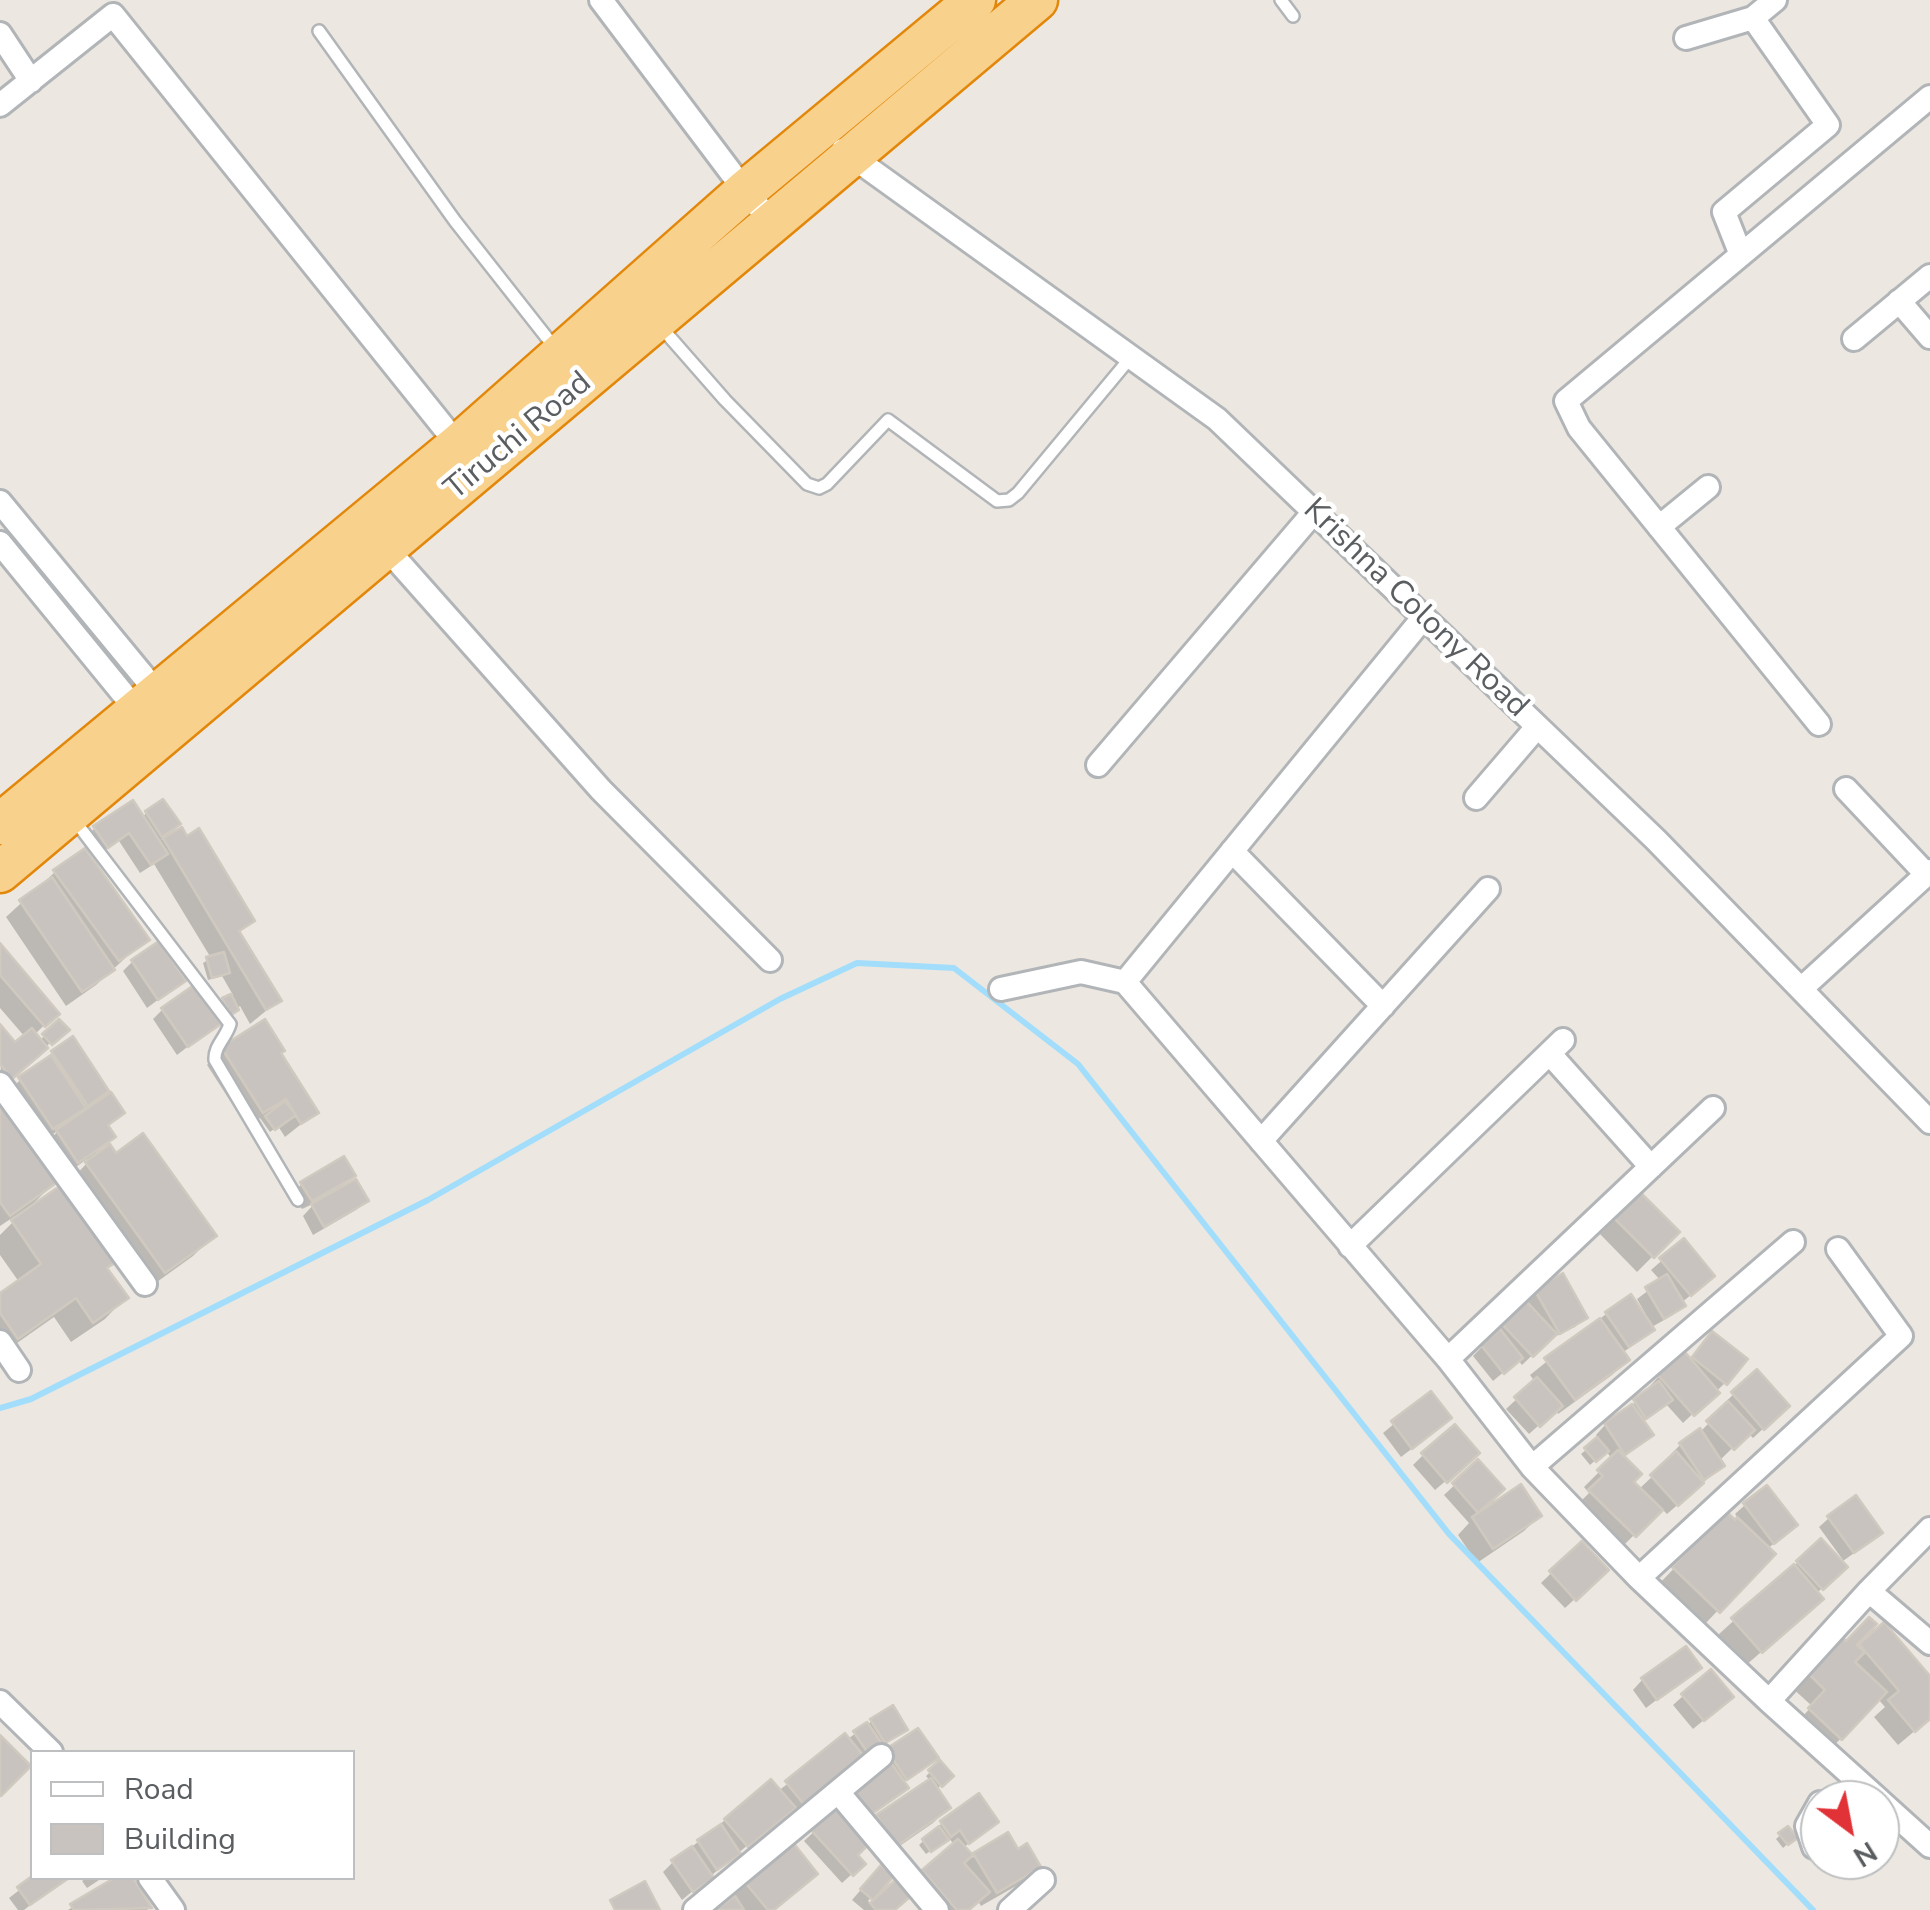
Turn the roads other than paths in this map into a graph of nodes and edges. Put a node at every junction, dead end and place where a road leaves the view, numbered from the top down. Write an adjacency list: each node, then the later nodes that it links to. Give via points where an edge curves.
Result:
1 (600, 0): 16 (street)
2 (975, 0): 14 (highway)
3 (1037, 0): 15 (highway, Tiruchi Road)
4 (1281, 0): 6 (lane)
5 (1775, 0): 7 (street)
6 (1293, 16)
7 (1753, 18): 10 (street); 18 (street, via 1828,125 1724,212)
8 (319, 31): 24 (lane)
9 (0, 34): 11 (street)
10 (1686, 38)
11 (31, 80): 13 (street); 26 (street, via 113,15)
12 (1930, 96): 18 (street)
13 (0, 105)
14 (822, 126): 15 (street, Krishna Colony Road); 16 (highway)
15 (849, 156): 17 (highway, Tiruchi Road); 25 (street, Krishna Colony Road)
16 (746, 192): 17 (street); 24 (highway)
17 (773, 223): 21 (highway, Tiruchi Road)
18 (1741, 254): 30 (street, via 1566,401 1579,428)
19 (1930, 276): 20 (street)
20 (1899, 302): 22 (street); 23 (street)
21 (656, 321): 25 (lane, via 724,400 818,488 888,420 997,501 1009,500); 32 (highway, Tiruchi Road)
22 (1930, 337)
23 (1854, 339)
24 (561, 356): 26 (highway)
25 (1131, 358): 29 (street, Krishna Colony Road, via 1217,419)
26 (458, 445): 34 (highway)
27 (1708, 487): 30 (street)
28 (0, 502): 34 (street)
29 (1314, 512): 33 (street, Krishna Colony Road); 37 (street)
30 (1659, 526): 35 (street)
31 (0, 543): 34 (street)
32 (386, 548): 40 (highway, Tiruchi Road); 46 (street, via 601,790)
33 (1423, 618): 36 (street, Krishna Colony Road); 42 (street)
34 (148, 703): 41 (highway)
35 (1819, 724)
36 (1537, 727): 39 (street); 49 (street, Krishna Colony Road)
37 (1098, 765)
38 (1846, 789): 44 (street)
39 (1476, 798)
40 (70, 814): 43 (highway, Tiruchi Road); 56 (lane, via 230,1024 215,1060)
41 (0, 823)
42 (1232, 851): 47 (street); 50 (street)
43 (0, 872)
44 (1928, 873): 49 (street)
45 (1488, 889): 50 (street)
46 (770, 960)
47 (1125, 982): 48 (street, via 1081,972); 54 (street)
48 (1001, 988)
49 (1801, 990): 53 (street, Krishna Colony Road)
50 (1384, 1006): 54 (street)
51 (0, 1084): 60 (street)
52 (1713, 1108): 55 (street)
53 (1927, 1111)
54 (1261, 1142): 58 (street)
55 (1651, 1167): 58 (street, via 1556,1047); 62 (street)
56 (298, 1200)
57 (1792, 1242): 64 (street)
58 (1350, 1246): 62 (street)
59 (1838, 1249): 66 (street, via 1901,1336)
60 (146, 1284)
61 (0, 1342): 63 (street)
62 (1448, 1359): 64 (street)
63 (19, 1370)
64 (1532, 1467): 66 (street)
65 (1930, 1529): 67 (street)
66 (1639, 1578): 69 (street)
67 (1869, 1591): 68 (street); 69 (street)
68 (1930, 1643)
69 (1770, 1701): 73 (street)
70 (0, 1702): 71 (street)
71 (49, 1750)
72 (881, 1756): 76 (street)
73 (1841, 1765): 74 (street); 75 (street)
74 (1833, 1780)
75 (1855, 1780)
76 (838, 1792): 82 (street); 83 (street)
77 (1900, 1822): 78 (street)
78 (1930, 1846)
79 (151, 1880): 81 (street)
80 (1043, 1880): 84 (street)
81 (173, 1910)
82 (695, 1910)
83 (937, 1910)
84 (1010, 1910)

